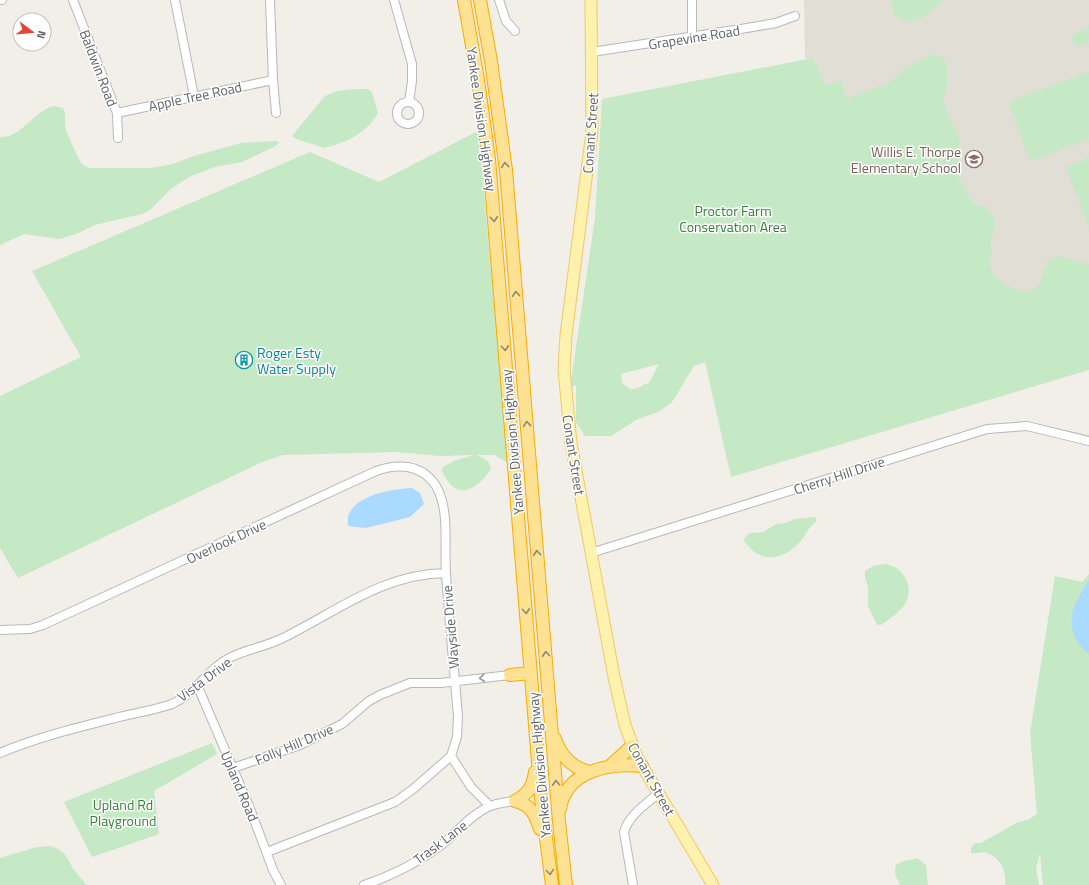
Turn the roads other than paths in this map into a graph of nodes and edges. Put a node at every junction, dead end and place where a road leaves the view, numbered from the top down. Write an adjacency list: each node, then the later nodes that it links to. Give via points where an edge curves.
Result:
1 (73, 0): 17 (street, Baldwin Road)
2 (175, 0): 15 (street)
3 (270, 0): 14 (street)
4 (394, 0): 16 (street, via 412,64)
5 (464, 0): 25 (highway, Yankee Division Highway, one-way to 25, via 489,159)
6 (480, 0): 29 (highway, Yankee Division Highway, one-way to 6, via 506,170 492,61)
7 (499, 0): 11 (street, via 506,21)
8 (591, 0): 13 (main road, Conant Street)
9 (692, 0): 12 (street)
10 (795, 16): 12 (street, Grapevine Road, via 776,23)
11 (515, 31)
12 (692, 36): 13 (street, Grapevine Road)
13 (592, 52): 22 (main road, Conant Street, via 592,132 566,335 564,370 571,443)
14 (273, 80): 15 (street, Apple Tree Road); 18 (street)
15 (194, 96): 17 (street, Apple Tree Road)
16 (409, 102)
17 (117, 113): 19 (street, Baldwin Road)
18 (276, 113)
19 (118, 138)
20 (1089, 440): 22 (street, Cherry Hill Drive, via 1028,426 987,428)
21 (441, 497): 23 (street, Wayside Drive); 24 (street, Overlook Drive, via 435,484 416,468 389,466 43,625 30,629)
22 (591, 553): 30 (main road, Conant Street, via 617,695)
23 (446, 573): 27 (street, Wayside Drive); 28 (street, Vista Drive, via 412,576 388,583 355,598 283,638 231,657 218,666)
24 (0, 630)
25 (531, 673): 26 (highway); 31 (highway, Yankee Division Highway)
26 (510, 676): 27 (street, Folly Hill Drive, one-way to 27)
27 (455, 681): 33 (street, Wayside Drive, via 458,728); 36 (street, Folly Hill Drive, via 410,683 391,690 369,701 342,724 300,745)
28 (198, 687): 32 (street, Vista Drive, via 172,704); 36 (street, Upland Road)
29 (552, 730): 37 (highway, via 565,758 577,768); 41 (highway, Yankee Division Highway, one-way to 29)
30 (632, 746): 34 (highway); 35 (main road, Conant Street)
31 (537, 749): 39 (highway, via 532,787); 43 (highway, Yankee Division Highway)
32 (0, 753)
33 (451, 756): 40 (street); 42 (street, via 395,802)
34 (610, 766): 35 (highway); 37 (highway)
35 (642, 766): 38 (main road, Conant Street)
36 (233, 768): 42 (street, Upland Road)
37 (590, 772): 41 (highway, via 569,787 561,804)
38 (659, 793): 48 (street, via 626,824 624,832); 49 (main road, Conant Street)
39 (515, 801): 40 (street, Trask Lane); 43 (highway, via 533,811)
40 (490, 806): 45 (street, Trask Lane, via 476,814 454,835 428,854 392,874)
41 (558, 822): 47 (highway, Yankee Division Highway)
42 (267, 852): 44 (street, Upland Road)
43 (547, 852): 46 (highway, Yankee Division Highway, one-way to 46)
44 (281, 885)
45 (364, 885)
46 (552, 885)
47 (566, 885)
48 (633, 885)
49 (713, 885)

